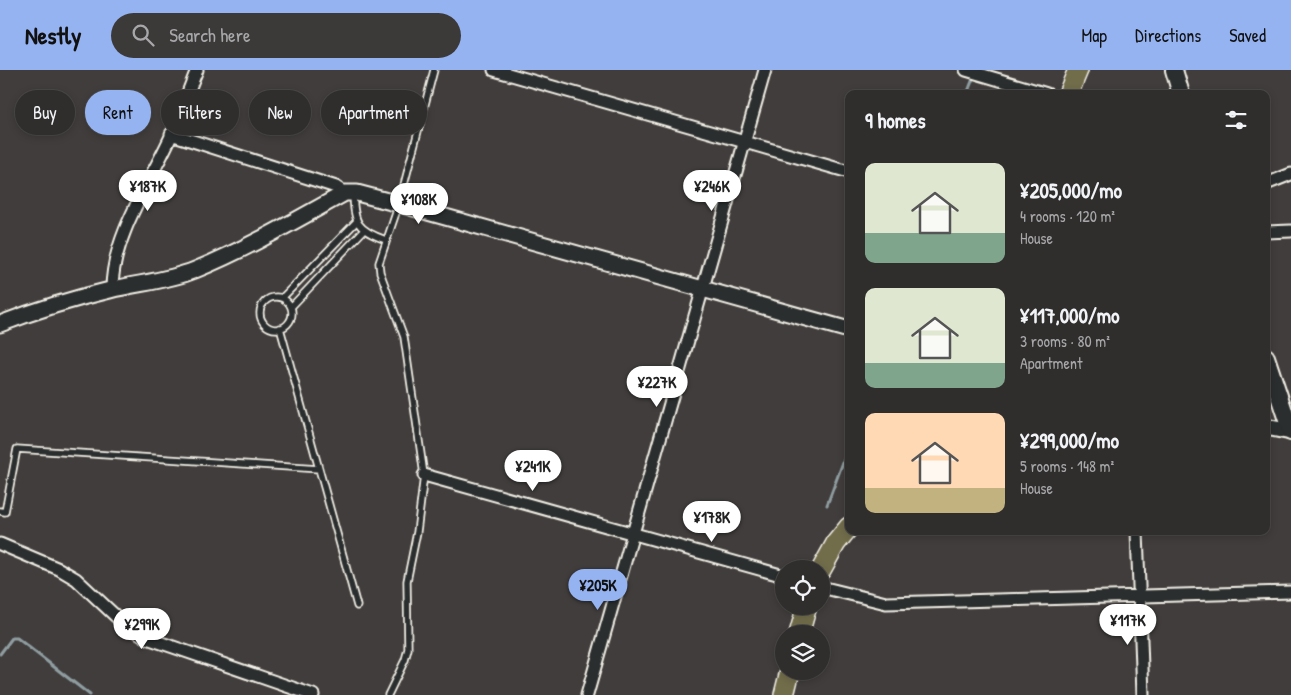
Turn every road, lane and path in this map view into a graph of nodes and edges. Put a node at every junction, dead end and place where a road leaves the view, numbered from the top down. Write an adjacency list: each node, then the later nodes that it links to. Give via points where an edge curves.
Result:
1 (197, 70): 8 (street)
2 (434, 70): 19 (lane)
3 (494, 70): 14 (street)
4 (764, 70): 14 (street)
5 (966, 70): 9 (street)
6 (1078, 70): 10 (main road)
7 (1174, 70): 11 (main road)
8 (189, 90)
9 (1034, 90)
10 (1070, 90)
11 (1180, 90)
12 (172, 135): 25 (street, via 124,230)
13 (175, 135): 18 (street)
14 (744, 142): 15 (street); 26 (street)
15 (845, 171)
16 (1291, 174): 17 (street)
17 (1270, 182)
18 (349, 193): 19 (street); 20 (lane); 25 (street, via 195,270 169,279)
19 (399, 204): 24 (lane); 26 (street)
20 (357, 221): 21 (lane); 27 (lane)
21 (364, 230): 24 (lane); 28 (lane)
22 (1291, 231): 23 (street)
23 (1270, 232)
24 (386, 240): 36 (lane, via 379,262 380,272 404,336)
25 (112, 289): 29 (street)
26 (704, 289): 31 (street); 39 (street)
27 (282, 298): 28 (lane); 30 (lane, via 268,299 260,312 266,326)
28 (291, 307): 30 (lane, via 289,322)
29 (0, 324)
30 (280, 328): 35 (lane)
31 (845, 329)
32 (1270, 369): 34 (main road)
33 (1270, 428): 34 (street)
34 (1291, 432)
35 (319, 469): 37 (lane, via 17,449 4,512); 47 (lane)
36 (424, 475): 39 (street); 50 (lane, via 407,581 408,649 406,660)
37 (0, 511)
38 (845, 532): 42 (main road)
39 (634, 535): 43 (street); 51 (street)
40 (1137, 535): 46 (street)
41 (0, 544): 49 (street, via 76,579 122,622 148,638)
42 (827, 560)
43 (775, 574)
44 (830, 589): 46 (street, via 886,603)
45 (1291, 592): 46 (street)
46 (1140, 596): 53 (street)
47 (357, 606)
48 (788, 680): 52 (main road)
49 (313, 695)
50 (388, 695)
51 (588, 695)
52 (784, 695)
53 (1143, 695)

